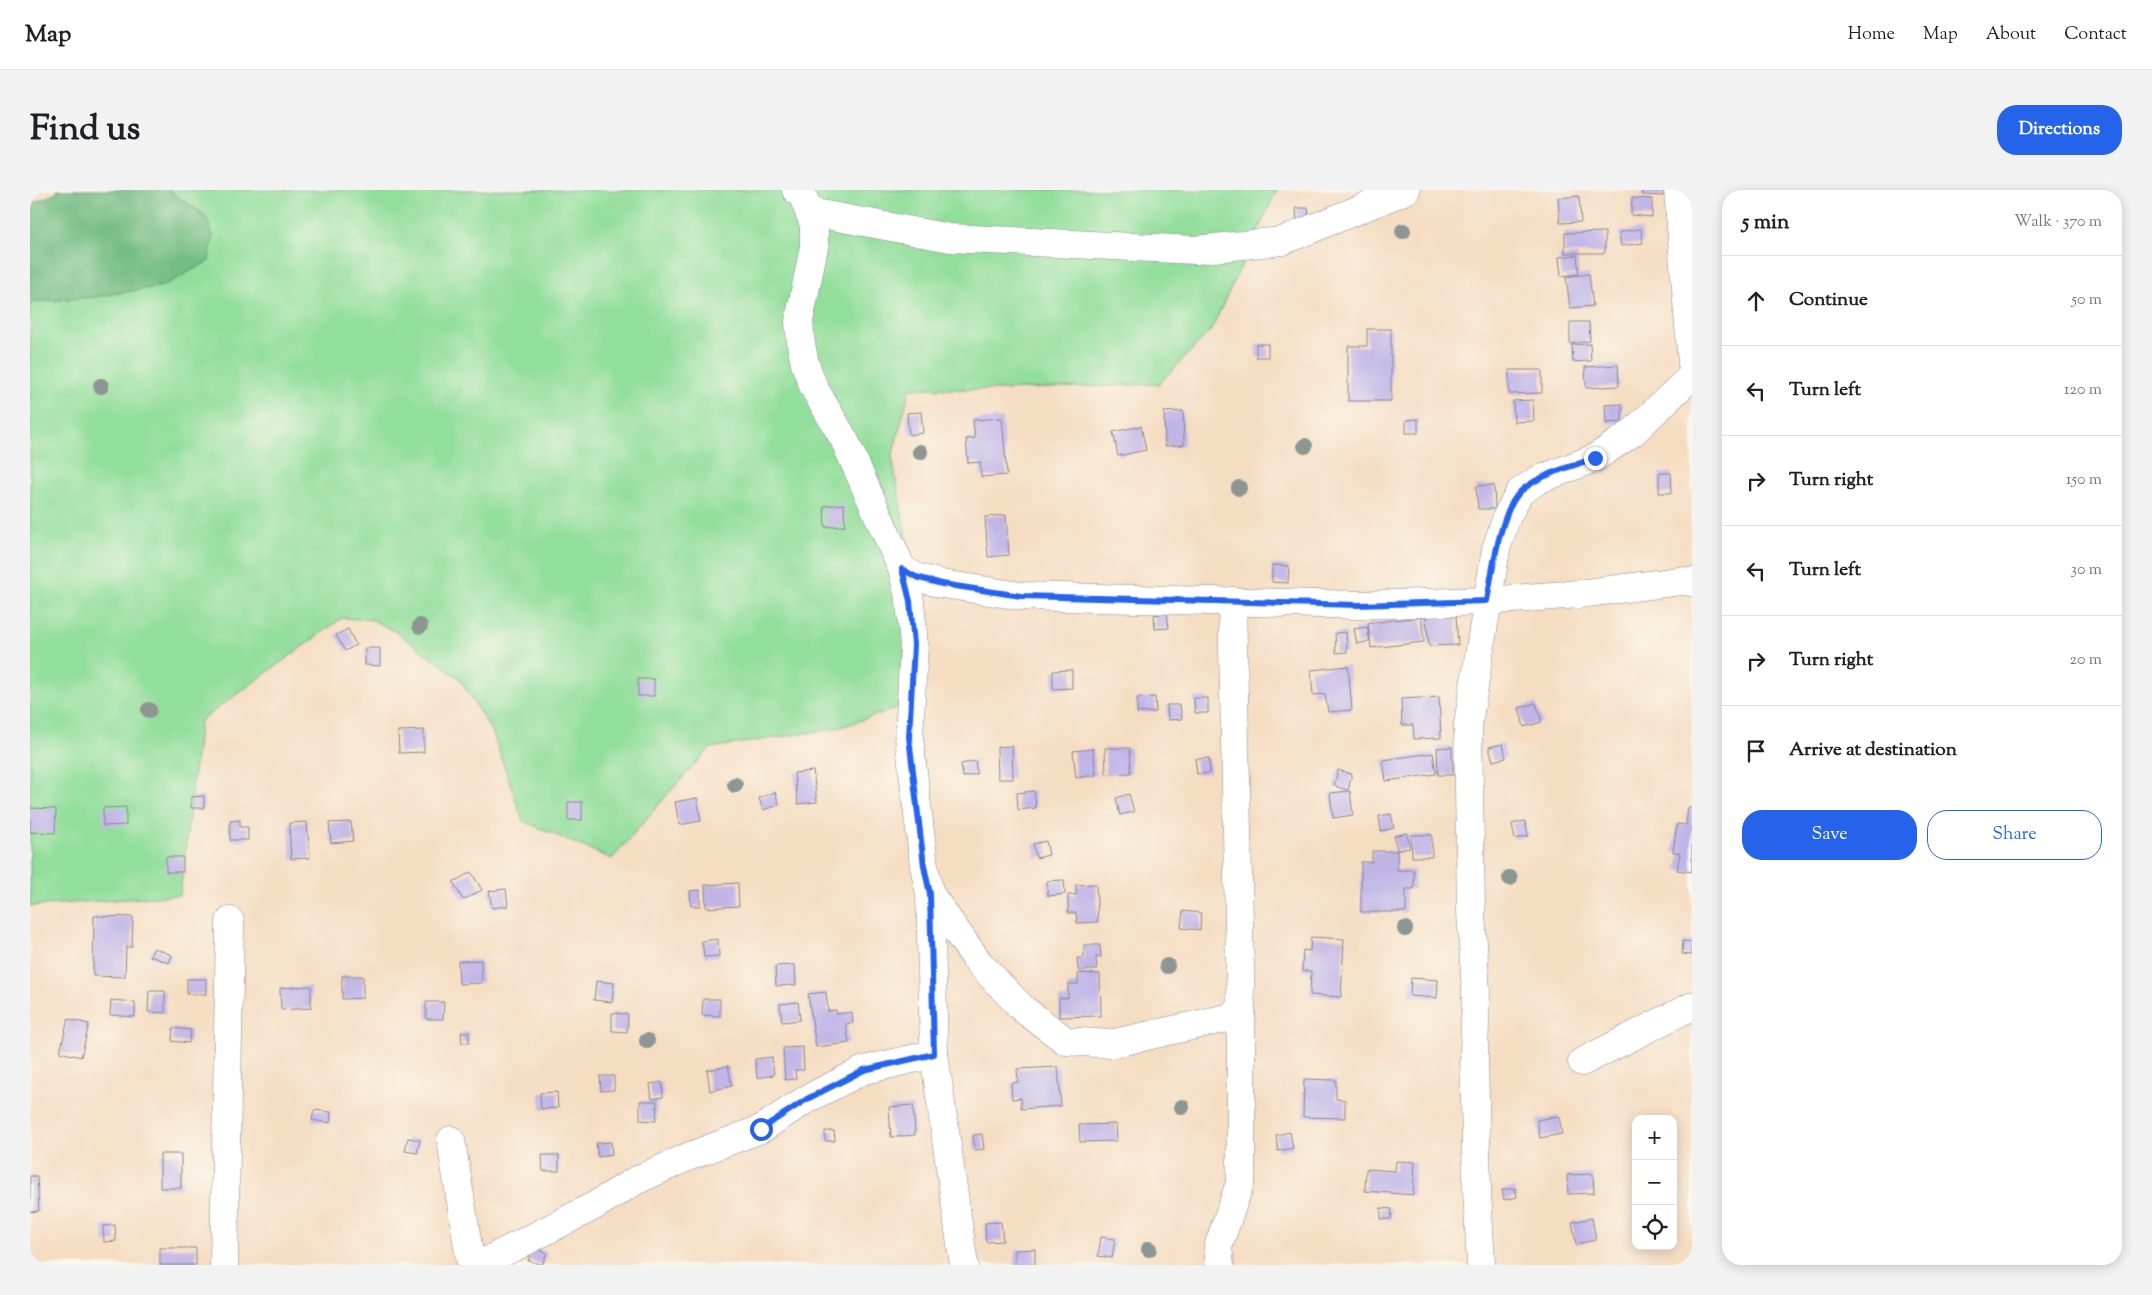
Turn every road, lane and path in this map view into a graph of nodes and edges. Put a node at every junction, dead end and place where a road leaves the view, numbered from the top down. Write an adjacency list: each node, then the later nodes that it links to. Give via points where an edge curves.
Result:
1 (1406, 190): 3 (street, via 1282,241 1195,250 950,238)
2 (1678, 190): 4 (street)
3 (803, 201): 6 (street, via 814,225 814,247 799,321 805,364 814,388 844,439)
4 (1692, 364)
5 (1692, 376): 9 (street, via 1632,433 1595,458 1538,480 1520,492 1507,516 1496,549)
6 (902, 569): 8 (street, via 916,577 942,584 1021,596); 10 (street, via 910,601 914,645 909,737)
7 (1692, 582): 9 (street)
8 (1232, 601): 9 (street, via 1358,605); 13 (street)
9 (1487, 601): 22 (street, via 1468,724)
10 (930, 894): 13 (street, via 979,963 1023,1009 1066,1041 1110,1044); 14 (street)
11 (230, 922): 17 (street)
12 (1692, 1006): 15 (street)
13 (1241, 1015): 21 (street, via 1241,1180 1218,1247)
14 (934, 1054): 19 (street, via 864,1070 807,1099 761,1129 635,1181 594,1206); 20 (street)
15 (1582, 1062)
16 (451, 1140): 18 (street)
17 (224, 1265)
18 (471, 1265)
19 (479, 1265)
20 (964, 1265)
21 (1220, 1265)
22 (1481, 1265)

